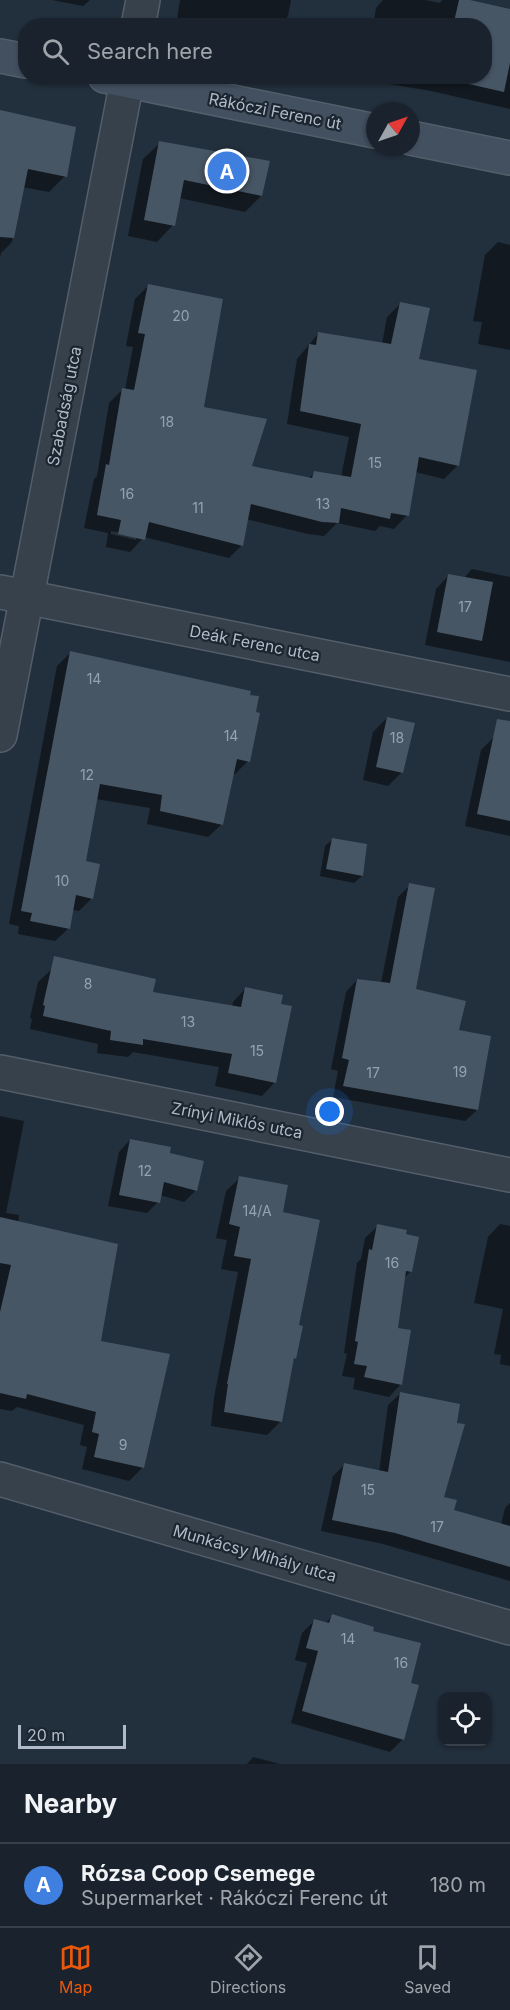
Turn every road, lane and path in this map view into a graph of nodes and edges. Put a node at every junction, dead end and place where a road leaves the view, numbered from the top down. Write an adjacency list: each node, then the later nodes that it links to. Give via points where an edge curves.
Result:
1 (143, 0): 2 (street)
2 (140, 18)
3 (0, 56): 4 (street)
4 (18, 59)
5 (119, 84): 10 (street, Szabadság utca)
6 (149, 84): 7 (street, Rákóczi Ferenc út)
7 (366, 128)
8 (420, 140): 9 (street)
9 (510, 158)
10 (13, 595): 11 (street, Deák Ferenc utca); 12 (street, Szabadság utca)
11 (510, 694)
12 (0, 735)
13 (0, 1072): 14 (street, Zrínyi Miklós utca)
14 (510, 1175)
15 (0, 1479): 16 (street, Munkácsy Mihály utca)
16 (510, 1628)

